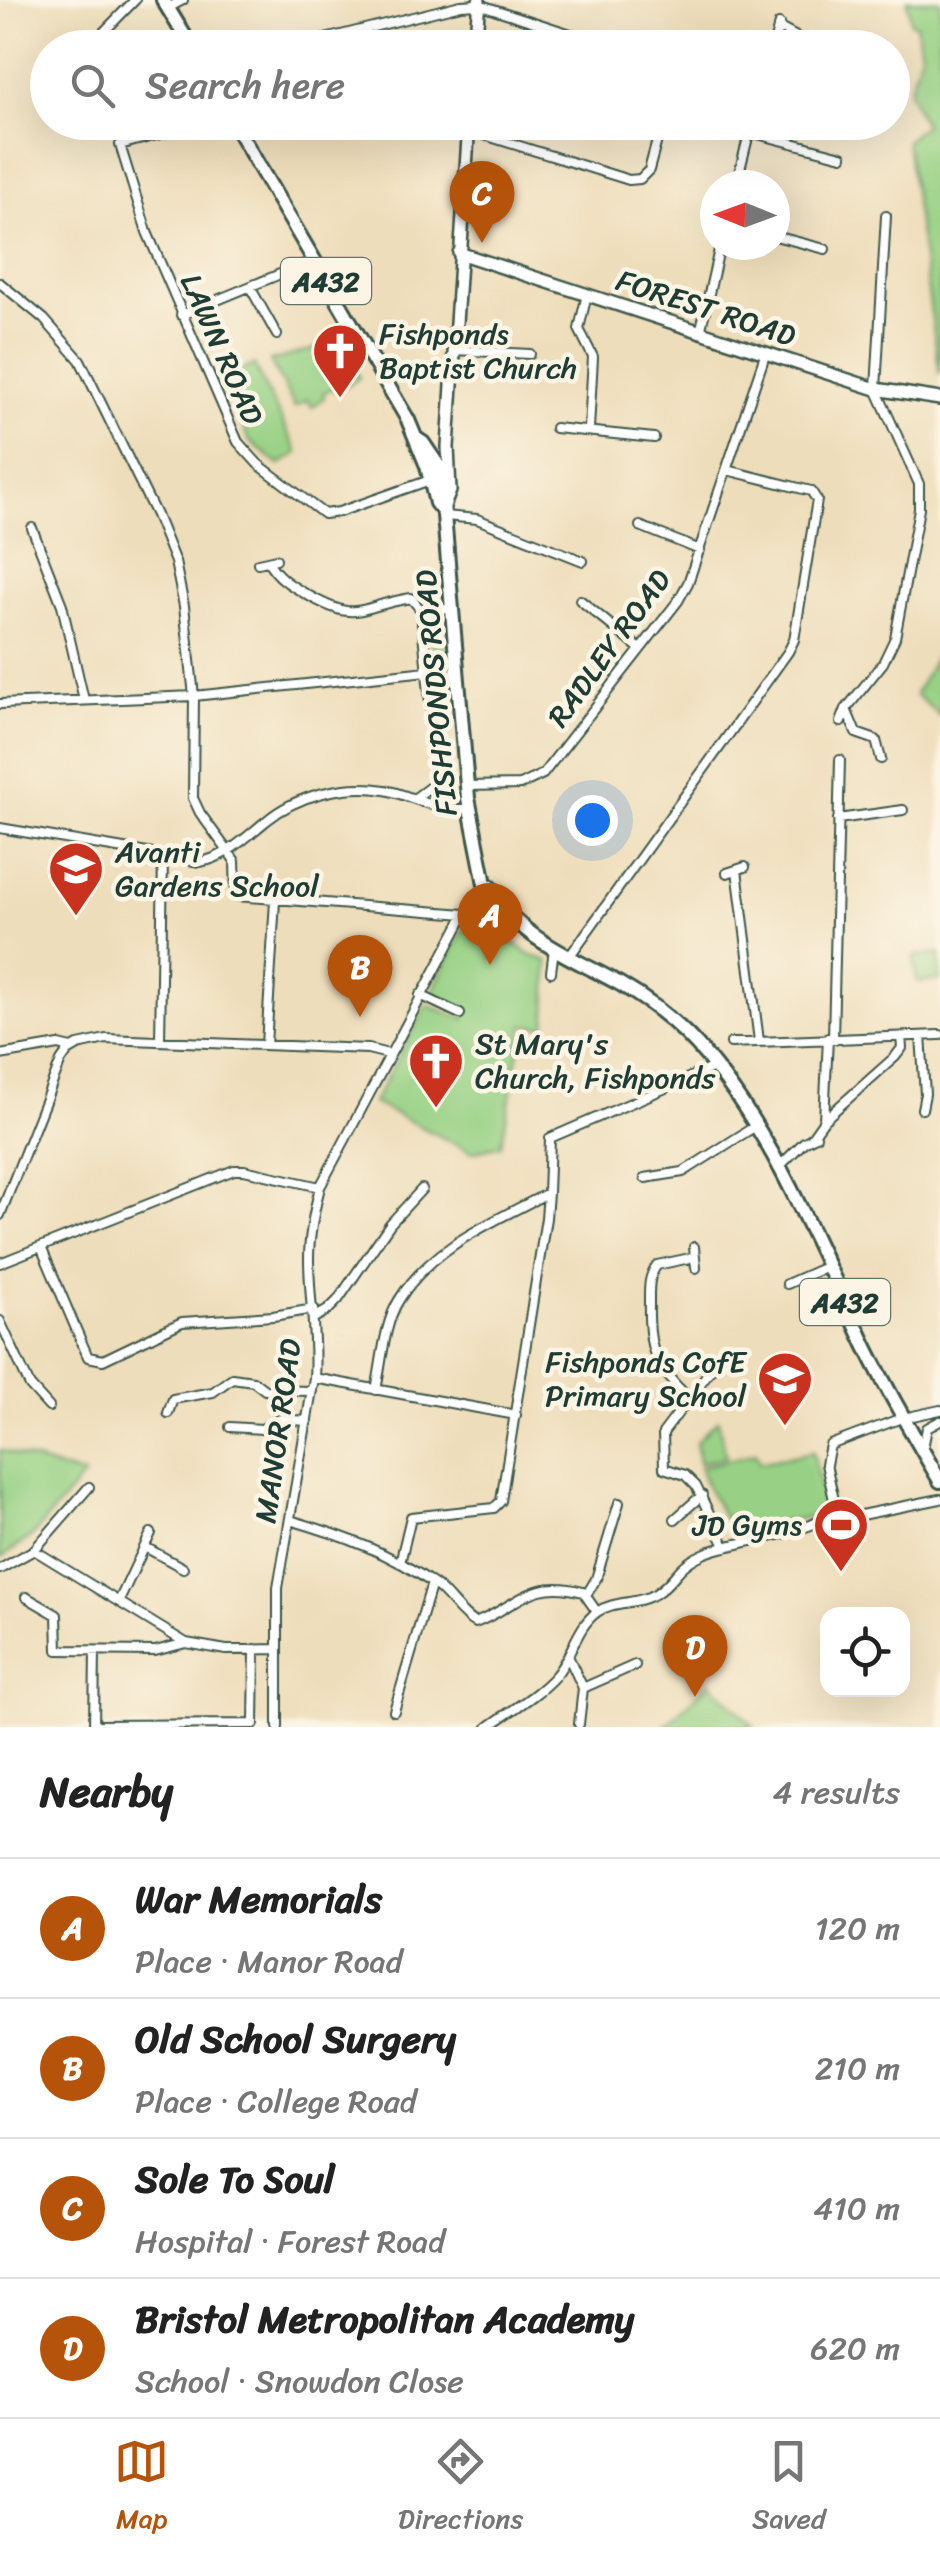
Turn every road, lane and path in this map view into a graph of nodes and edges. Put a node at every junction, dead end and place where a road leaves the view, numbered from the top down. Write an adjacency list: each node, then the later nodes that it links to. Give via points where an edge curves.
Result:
1 (135, 0): 5 (street)
2 (183, 0): 4 (street)
3 (478, 2): 7 (street); 8 (main road); 9 (street)
4 (166, 4): 6 (main road)
5 (106, 30)
6 (181, 30)
7 (359, 30)
8 (476, 30)
9 (561, 30)
10 (138, 140): 28 (street, LAWN ROAD, via 120,145)
11 (244, 140): 23 (main road, A432)
12 (468, 140): 22 (main road)
13 (510, 140): 14 (street, via 629,180 649,170)
14 (657, 140)
15 (748, 140): 18 (street)
16 (792, 140): 17 (street)
17 (842, 156)
18 (740, 170)
19 (886, 216): 34 (street)
20 (790, 240): 21 (street)
21 (824, 248)
22 (459, 253): 27 (main road, FOREST ROAD); 31 (main road)
23 (314, 260): 26 (street); 39 (main road, A432)
24 (717, 260): 29 (street)
25 (0, 282): 55 (street, via 80,360 156,514 175,562)
26 (250, 287): 28 (street); 30 (street)
27 (586, 294): 29 (main road, FOREST ROAD); 37 (street, via 579,329 592,357)
28 (181, 316): 43 (street, LAWN ROAD, via 238,442 324,514)
29 (700, 333): 33 (main road, FOREST ROAD)
30 (276, 335)
31 (453, 350): 32 (street); 40 (main road)
32 (530, 354)
33 (766, 355): 34 (main road, FOREST ROAD); 42 (street, RADLEY ROAD)
34 (876, 389): 35 (main road, FOREST ROAD); 58 (street, via 918,484 919,509 894,638)
35 (940, 399)
36 (555, 428): 37 (street)
37 (589, 430): 38 (street)
38 (654, 438)
39 (417, 439): 41 (main road, A432); 43 (main road, A432)
40 (448, 446): 41 (main road); 44 (main road)
41 (440, 468): 44 (main road, FISHPONDS ROAD / A432)
42 (727, 470): 47 (street, RADLEY ROAD); 77 (street, via 812,491 817,500 794,640)
43 (430, 480): 44 (main road, FISHPONDS ROAD / A432)
44 (444, 512): 48 (street, via 477,518); 51 (main road, FISHPONDS ROAD / A432)
45 (640, 526): 47 (street)
46 (32, 528): 56 (street, via 62,605)
47 (700, 550): 53 (street, RADLEY ROAD, via 678,600)
48 (583, 560)
49 (258, 563): 52 (street, via 272,560 285,582 332,610 359,612 411,598)
50 (580, 600): 53 (street)
51 (452, 608): 52 (street); 63 (main road, FISHPONDS ROAD / A432)
52 (424, 615): 54 (street)
53 (640, 649): 63 (street, RADLEY ROAD, via 543,774 520,785)
54 (427, 671): 55 (street); 62 (street)
55 (194, 696): 56 (street); 70 (street, via 193,798)
56 (84, 700): 57 (street)
57 (0, 704)
58 (846, 709): 59 (street); 60 (street, via 856,733 876,740)
59 (841, 722)
60 (881, 759)
61 (840, 760): 68 (street)
62 (438, 780): 64 (street); 65 (street)
63 (467, 786): 66 (main road, FISHPONDS ROAD / A432)
64 (416, 798): 65 (street); 70 (street, via 358,788 314,796 273,815)
65 (446, 809): 66 (street)
66 (469, 809): 73 (main road, FISHPONDS ROAD / A432)
67 (903, 810): 68 (street)
68 (838, 818): 84 (street)
69 (0, 828): 71 (street)
70 (229, 850): 71 (street, via 200,862); 74 (street, via 237,866 236,896)
71 (163, 858): 85 (street)
72 (736, 870): 86 (street)
73 (491, 889): 75 (street, MANOR ROAD); 76 (main road, FISHPONDS ROAD / A432, via 510,917)
74 (275, 902): 75 (street); 88 (street)
75 (464, 914): 79 (street, MANOR ROAD)
76 (554, 949): 77 (main road, FISHPONDS ROAD / A432); 78 (street)
77 (568, 956): 92 (main road, FISHPONDS ROAD / A432, via 638,995)
78 (551, 972)
79 (420, 995): 80 (street); 90 (street, MANOR ROAD)
80 (460, 1014)
81 (940, 1034): 82 (street)
82 (921, 1036): 83 (street); 93 (street)
83 (902, 1037): 84 (street); 94 (street, via 896,1057)
84 (830, 1038): 86 (street); 94 (street)
85 (160, 1040): 88 (street); 89 (street, via 106,1039)
86 (759, 1041): 87 (street)
87 (731, 1042)
88 (266, 1045): 90 (street)
89 (72, 1048): 91 (street); 101 (street)
90 (388, 1054): 98 (street, MANOR ROAD)
91 (0, 1055)
92 (714, 1067): 95 (main road, FISHPONDS ROAD / A432); 100 (street, via 550,1138)
93 (922, 1109)
94 (824, 1120): 96 (street)
95 (754, 1127): 96 (main road, FISHPONDS ROAD / A432); 97 (street, via 683,1172)
96 (778, 1168): 104 (main road, FISHPONDS ROAD / A432)
97 (645, 1178)
98 (320, 1188): 102 (street, via 234,1170); 107 (street, MANOR ROAD, via 309,1260)
99 (422, 1189): 107 (street, via 338,1300)
100 (548, 1192): 111 (street, via 456,1242 399,1299); 117 (street)
101 (0, 1215)
102 (41, 1247): 103 (street); 107 (street, via 95,1361 182,1322)
103 (0, 1264)
104 (828, 1266): 106 (street); 118 (main road, FISHPONDS ROAD / A432)
105 (696, 1268): 113 (street, via 694,1252 657,1264 649,1279 654,1356)
106 (787, 1284)
107 (314, 1313): 110 (street, MANOR ROAD)
108 (0, 1321): 114 (street, via 30,1386)
109 (712, 1368): 113 (street)
110 (314, 1378): 111 (street); 112 (street, MANOR ROAD)
111 (376, 1390): 117 (street)
112 (312, 1391): 116 (street, via 262,1389 232,1378 212,1392 173,1399); 120 (street, MANOR ROAD)
113 (688, 1397): 125 (street, via 661,1436 664,1468 689,1478)
114 (48, 1408)
115 (940, 1410): 118 (street)
116 (168, 1413)
117 (516, 1414): 135 (street, via 501,1501 494,1508 411,1517)
118 (904, 1418): 122 (main road, FISHPONDS ROAD / A432); 128 (street, via 830,1445 826,1464)
119 (940, 1420): 122 (street, via 927,1428)
120 (307, 1421): 121 (street); 130 (street, MANOR ROAD)
121 (230, 1428)
122 (924, 1451): 123 (main road, FISHPONDS ROAD / A432)
123 (940, 1481)
124 (89, 1487): 134 (street)
125 (702, 1495): 129 (street); 132 (street)
126 (940, 1498): 128 (street, via 851,1516)
127 (618, 1503): 139 (street)
128 (836, 1509): 132 (street, via 813,1526)
129 (675, 1519)
130 (290, 1520): 135 (street); 144 (street, MANOR ROAD)
131 (151, 1532): 133 (street)
132 (725, 1546): 142 (street, via 683,1564 655,1594)
133 (145, 1547): 136 (street); 141 (street)
134 (34, 1550): 137 (street); 141 (street)
135 (400, 1563): 138 (street)
136 (183, 1568)
137 (0, 1569)
138 (432, 1583): 139 (street, via 475,1624 540,1590); 150 (street)
139 (586, 1594): 142 (street)
140 (26, 1598): 146 (street, via 57,1615 58,1650)
141 (119, 1602): 143 (street)
142 (597, 1612): 147 (street)
143 (186, 1644): 145 (street); 146 (street)
144 (276, 1649): 145 (street); 153 (street, MANOR ROAD)
145 (255, 1650): 152 (street, via 254,1724)
146 (95, 1652): 152 (street)
147 (568, 1656): 149 (street); 154 (street, via 554,1676)
148 (635, 1665): 149 (street)
149 (583, 1688): 151 (street)
150 (394, 1711)
151 (579, 1724)
152 (94, 1726)
153 (278, 1727)
154 (488, 1727)

